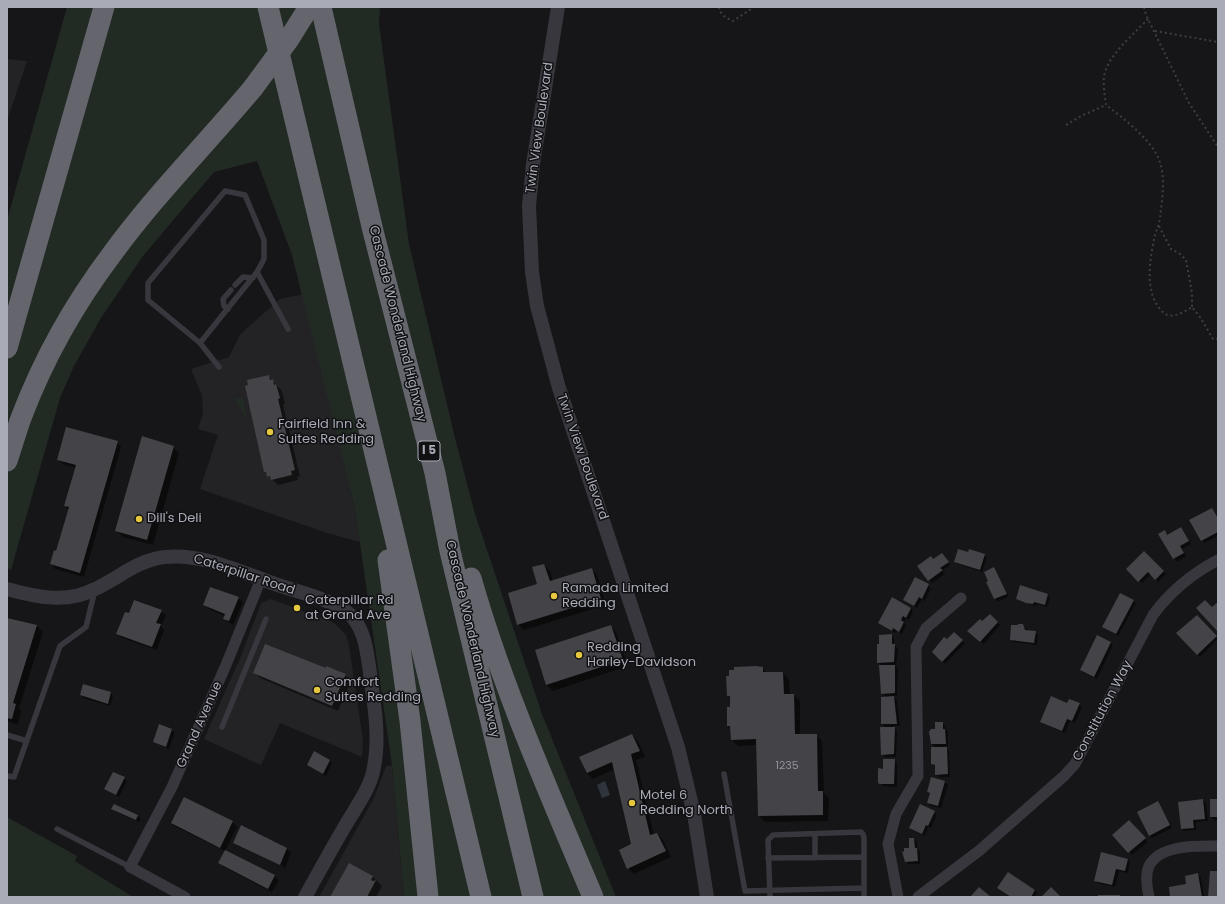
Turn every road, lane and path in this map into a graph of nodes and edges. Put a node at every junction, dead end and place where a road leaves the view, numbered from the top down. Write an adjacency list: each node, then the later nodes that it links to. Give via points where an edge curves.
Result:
1 (104, 7): 23 (highway)
2 (268, 7): 26 (highway)
3 (309, 7): 25 (highway, bridge, via 253,88 157,196 78,303 40,374)
4 (321, 7): 27 (highway, Cascade Wonderland Highway / I 5, via 375,238)
5 (558, 7): 48 (street, Twin View Boulevard, via 533,164 530,206 532,272 559,388 678,748 694,814)
6 (719, 7): 7 (path, via 726,18 733,21)
7 (754, 7)
8 (1144, 7): 9 (path)
9 (1148, 19): 10 (path); 12 (path, via 1113,56 1108,65 1104,77)
10 (1155, 31): 11 (path); 14 (path, via 1188,103)
11 (1218, 42)
12 (1106, 105): 13 (path); 15 (path, via 1139,133 1156,152 1160,161 1162,197)
13 (1066, 125)
14 (1218, 147)
15 (1158, 225): 18 (path, via 1171,249 1186,260); 18 (path, via 1150,274 1150,289 1154,302 1164,315 1171,316)
16 (257, 272): 17 (lane); 20 (lane); 22 (lane, via 264,259 264,240 245,195 225,191 148,283 148,300)
17 (253, 278): 19 (lane); 19 (lane, via 243,277 223,299 224,306)
18 (1192, 307): 21 (path, via 1213,339)
19 (228, 309): 22 (lane)
20 (288, 329)
21 (1218, 339)
22 (200, 343): 24 (lane)
23 (7, 348)
24 (219, 367)
25 (7, 461)
26 (379, 470): 51 (highway, via 380,506 410,721); 52 (highway)
27 (435, 473): 53 (highway, Cascade Wonderland Highway / I 5, via 450,551); 54 (highway, via 453,516 486,629)
28 (1218, 560): 58 (street, Constitution Way, via 1188,580 1162,603 1153,615 1082,753 1064,776 980,850)
29 (261, 579): 31 (street, Caterpillar Road, via 198,559 164,557 139,564); 45 (street, Grand Avenue, via 172,787); 50 (street, Caterpillar Road, via 323,600 346,611 359,626 366,646 377,739 372,775)
30 (7, 589): 31 (street, Caterpillar Road, via 53,598 67,598)
31 (96, 590): 36 (lane, via 86,627 60,646)
32 (961, 598): 57 (street, via 926,628 916,647 918,776 896,814 888,844)
33 (266, 619): 34 (lane)
34 (222, 727)
35 (7, 736): 36 (lane)
36 (27, 741): 38 (lane, via 14,777)
37 (724, 774): 47 (lane, via 745,891)
38 (7, 776)
39 (58, 829): 45 (lane)
40 (815, 834): 42 (lane, via 861,832 864,838); 43 (lane, via 773,835 768,840); 44 (lane)
41 (1218, 846): 59 (street, via 1183,848 1154,860 1147,876)
42 (864, 857): 44 (lane); 46 (lane)
43 (768, 858): 44 (lane); 47 (lane)
44 (815, 858)
45 (130, 866): 49 (street)
46 (864, 888): 47 (lane); 56 (lane)
47 (770, 890): 55 (lane)
48 (706, 895)
49 (185, 897)
50 (305, 897)
51 (428, 897)
52 (481, 897)
53 (533, 897)
54 (592, 897)
55 (770, 897)
56 (864, 897)
57 (898, 897)
58 (918, 897)
59 (1149, 897)

